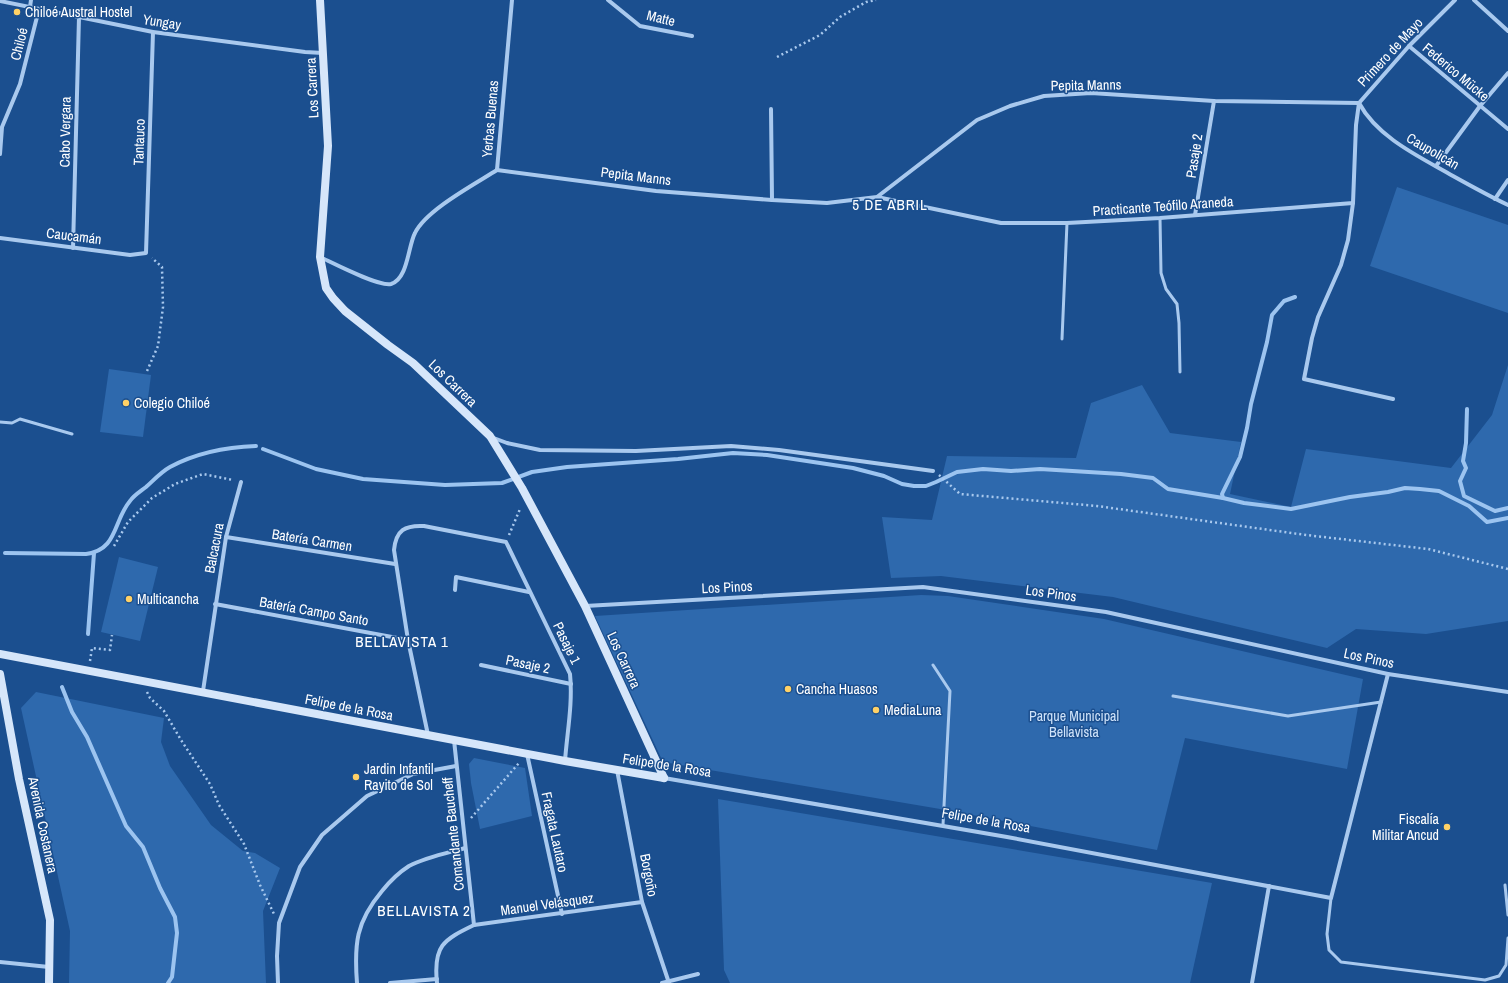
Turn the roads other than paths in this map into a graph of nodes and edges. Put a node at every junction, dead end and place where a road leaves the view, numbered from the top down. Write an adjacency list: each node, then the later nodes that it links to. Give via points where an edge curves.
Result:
1 (31, 0): 8 (street)
2 (320, 0): 15 (street, Los Carrera)
3 (512, 0): 24 (street, Yerbas Buenas)
4 (608, 0): 13 (street, Matte, via 640,26)
5 (1455, 0): 14 (street, Primero de Mayo)
6 (1474, 0): 12 (street)
7 (0, 1): 8 (street, Yungay)
8 (30, 7): 9 (street, Yungay)
9 (39, 9): 10 (street, Yungay); 22 (street, Chiloé, via 20,84 2,127)
10 (79, 17): 11 (street, Yungay); 35 (street, Cabo Vergara)
11 (153, 32): 15 (street, Yungay); 36 (street, Tantauco)
12 (1508, 32)
13 (692, 36)
14 (1409, 46): 18 (street, Primero de Mayo); 19 (street, Federico Mücke)
15 (323, 53): 37 (street, Los Carrera, via 328,146)
16 (1508, 73): 19 (street)
17 (1214, 101): 18 (street, Pepita Manns); 26 (street, Pepita Manns, via 1091,93 1044,96 1010,106 977,120); 31 (street, Pasaje 2)
18 (1359, 103): 23 (street, Caupolicán, via 1366,116 1395,142); 29 (street)
19 (1480, 106): 21 (street, Federico Mücke); 23 (street)
20 (771, 109): 28 (street)
21 (1508, 129)
22 (0, 154)
23 (1436, 166): 27 (street, Caupolicán)
24 (497, 170): 28 (street, Pepita Manns, via 656,190); 37 (street, Yerbas Buenas, via 444,203 423,221 415,232 400,278 392,284 368,278)
25 (1508, 180): 27 (street)
26 (877, 197): 28 (street, Pepita Manns, via 827,202); 33 (street, Practicante Teófilo Araneda, via 1001,223)
27 (1495, 199): 30 (street, Caupolicán)
28 (772, 200)
29 (1353, 203): 31 (street, Practicante Teófilo Araneda); 40 (street, via 1348,240 1341,265 1318,317 1304,379)
30 (1508, 205)
31 (1195, 215): 32 (street, Practicante Teófilo Araneda)
32 (1160, 218): 33 (street, Practicante Teófilo Araneda); 39 (lane, via 1161,273 1166,290 1177,304 1180,323)
33 (1067, 223): 38 (lane)
34 (0, 238): 35 (street, Caucamán)
35 (73, 248): 36 (street, Caucamán, via 130,254)
36 (146, 252)
37 (320, 256): 43 (street, Los Carrera, via 326,288 339,305 413,363)
38 (1062, 339)
39 (1180, 372)
40 (1393, 399)
41 (0, 422): 42 (lane, via 12,423 20,419)
42 (72, 434)
43 (490, 436): 44 (street, via 507,443 540,450 636,451 732,446 779,450); 51 (street, Los Carrera, via 524,492)
44 (935, 472)
45 (241, 482): 46 (street, Balcacura)
46 (226, 537): 47 (street, Batería Carmen); 50 (street, Balcacura)
47 (395, 564): 49 (street, Pasaje 1, via 395,542 406,527 424,526 506,542); 52 (street)
48 (454, 590): 49 (street, via 456,577)
49 (529, 592): 58 (street, Pasaje 1, via 566,664)
50 (215, 604): 52 (street, Batería Campo Santo); 59 (street, Balcacura)
51 (585, 606): 57 (street, Los Pinos, via 923,586 1106,612); 69 (street, Los Carrera)
52 (408, 640): 63 (street)
53 (0, 654): 59 (street, Felipe de la Rosa)
54 (481, 665): 58 (street, Pasaje 2)
55 (933, 665): 70 (lane, via 950,691)
56 (0, 674): 81 (street, Avenida Costanera, via 50,920)
57 (1388, 674): 60 (street, Los Pinos); 62 (street)
58 (571, 684): 66 (street, Pasaje 1)
59 (203, 691): 63 (street, Felipe de la Rosa)
60 (1508, 692)
61 (1173, 696): 62 (lane, via 1288,716)
62 (1381, 702): 74 (street)
63 (428, 735): 64 (street, Felipe de la Rosa)
64 (454, 740): 65 (street, Felipe de la Rosa); 67 (street, Comandante Baucheff)
65 (527, 754): 66 (street, Felipe de la Rosa); 76 (street, Fragata Lautaro)
66 (565, 761): 68 (street, Felipe de la Rosa)
67 (456, 766): 71 (street, Comandante Baucheff); 86 (street, via 413,774 367,796 322,835 300,867 279,923)
68 (617, 769): 69 (street, Felipe de la Rosa); 75 (street, Borgoño)
69 (664, 778): 70 (street, Felipe de la Rosa)
70 (942, 826): 73 (street, Felipe de la Rosa)
71 (465, 848): 78 (street, Comandante Baucheff); 87 (street, via 410,866 392,879 379,895 366,914 358,936 355,961)
72 (1505, 885): 77 (lane)
73 (1270, 886): 74 (street, Felipe de la Rosa); 90 (street)
74 (1331, 898): 79 (lane, via 1327,934 1329,950 1341,962 1485,980 1499,976 1506,965)
75 (642, 902): 76 (street, Manuel Velásquez); 84 (street, Borgoño)
76 (562, 914): 78 (street, Manuel Velásquez)
77 (1508, 915)
78 (474, 925): 83 (street, Manuel Velásquez, via 456,934 439,950)
79 (1508, 938)
80 (0, 962): 81 (street)
81 (50, 967): 85 (street, Avenida Costanera)
82 (698, 974): 84 (street)
83 (437, 981): 88 (street)
84 (668, 982): 89 (street)
85 (49, 983)
86 (278, 983)
87 (357, 983)
88 (390, 983)
89 (662, 983)
90 (1252, 983)

